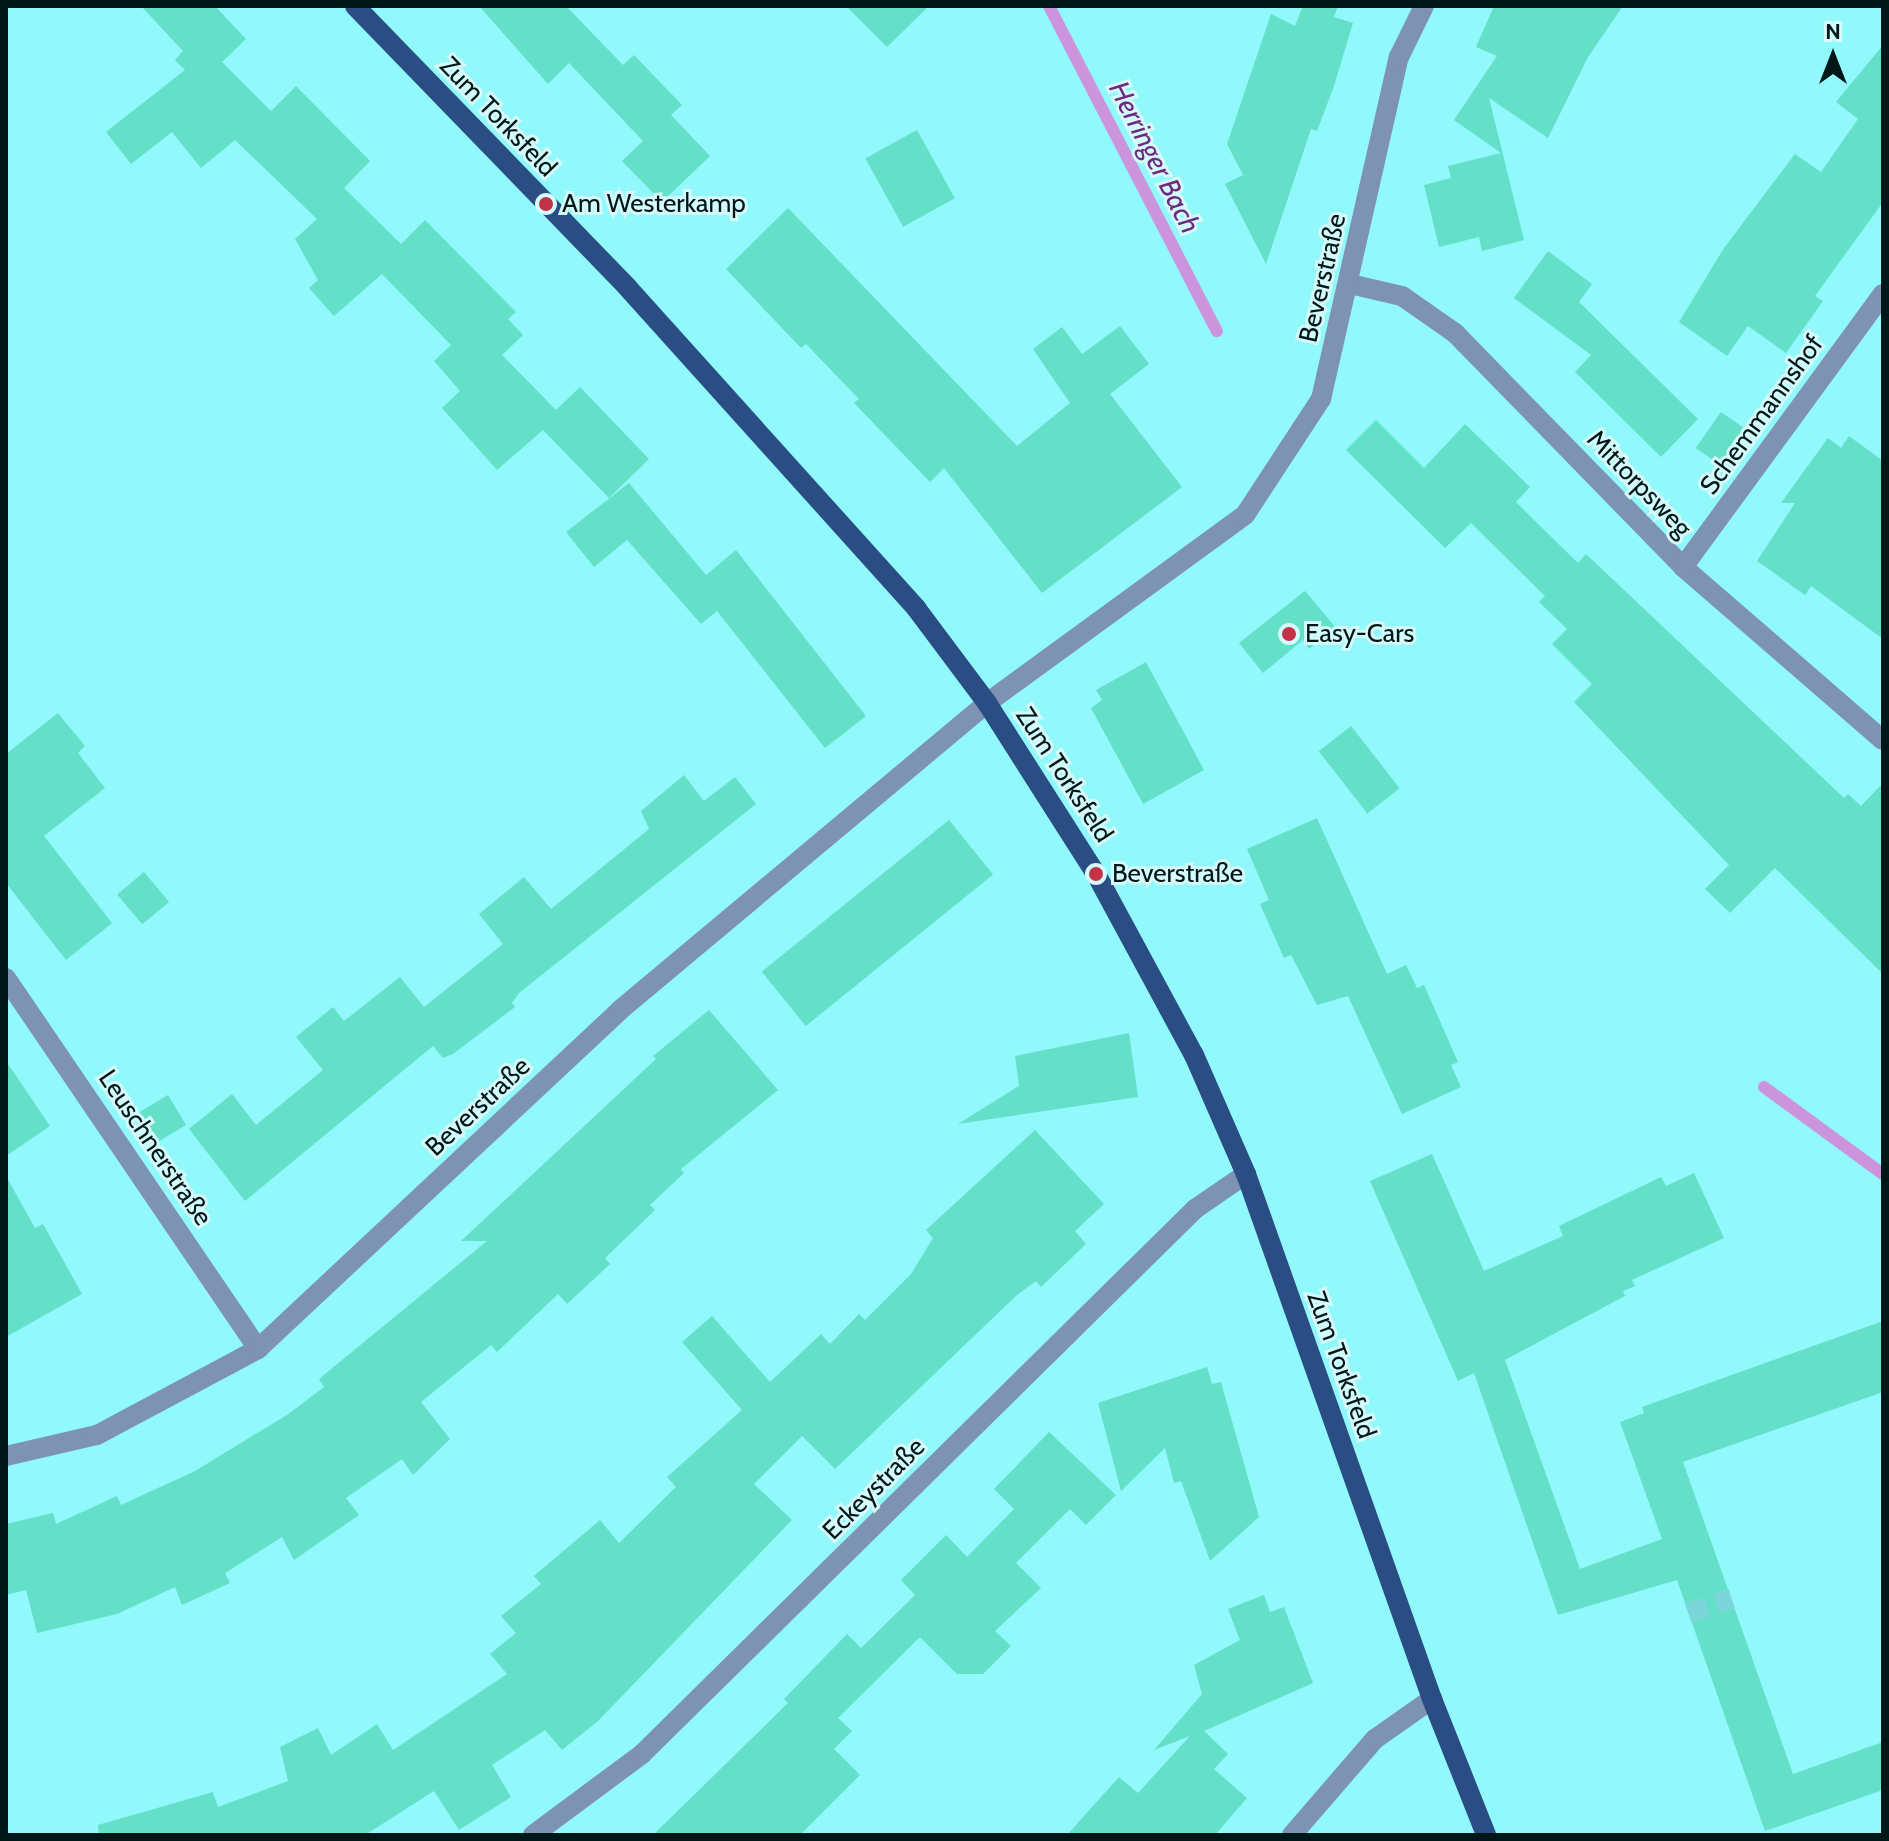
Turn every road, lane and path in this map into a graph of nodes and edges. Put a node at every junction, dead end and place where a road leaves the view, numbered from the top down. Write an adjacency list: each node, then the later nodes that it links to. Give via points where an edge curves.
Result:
1 (355, 6): 6 (main road, Zum Torksfeld, via 628,288 916,608)
2 (1424, 6): 3 (street, Beverstraße, via 1399,57)
3 (1350, 284): 5 (street, Mittorpsweg, via 1402,296 1455,333); 6 (street, Beverstraße, via 1321,399 1245,515)
4 (1883, 294): 5 (street, Schemmannshof)
5 (1683, 567): 7 (street, Mittorpsweg)
6 (987, 703): 9 (main road, Zum Torksfeld, via 1120,913 1194,1055); 10 (street, Beverstraße, via 620,1010)
7 (1883, 740)
8 (6, 978): 10 (street, Leuschnerstraße)
9 (1246, 1174): 12 (main road, Zum Torksfeld); 13 (street, Eckeystraße, via 1195,1209 642,1754)
10 (258, 1349): 11 (street, Beverstraße, via 97,1435)
11 (6, 1456)
12 (1432, 1699): 14 (street, via 1375,1739); 15 (main road, Zum Torksfeld)
13 (533, 1835)
14 (1292, 1835)
15 (1486, 1835)

